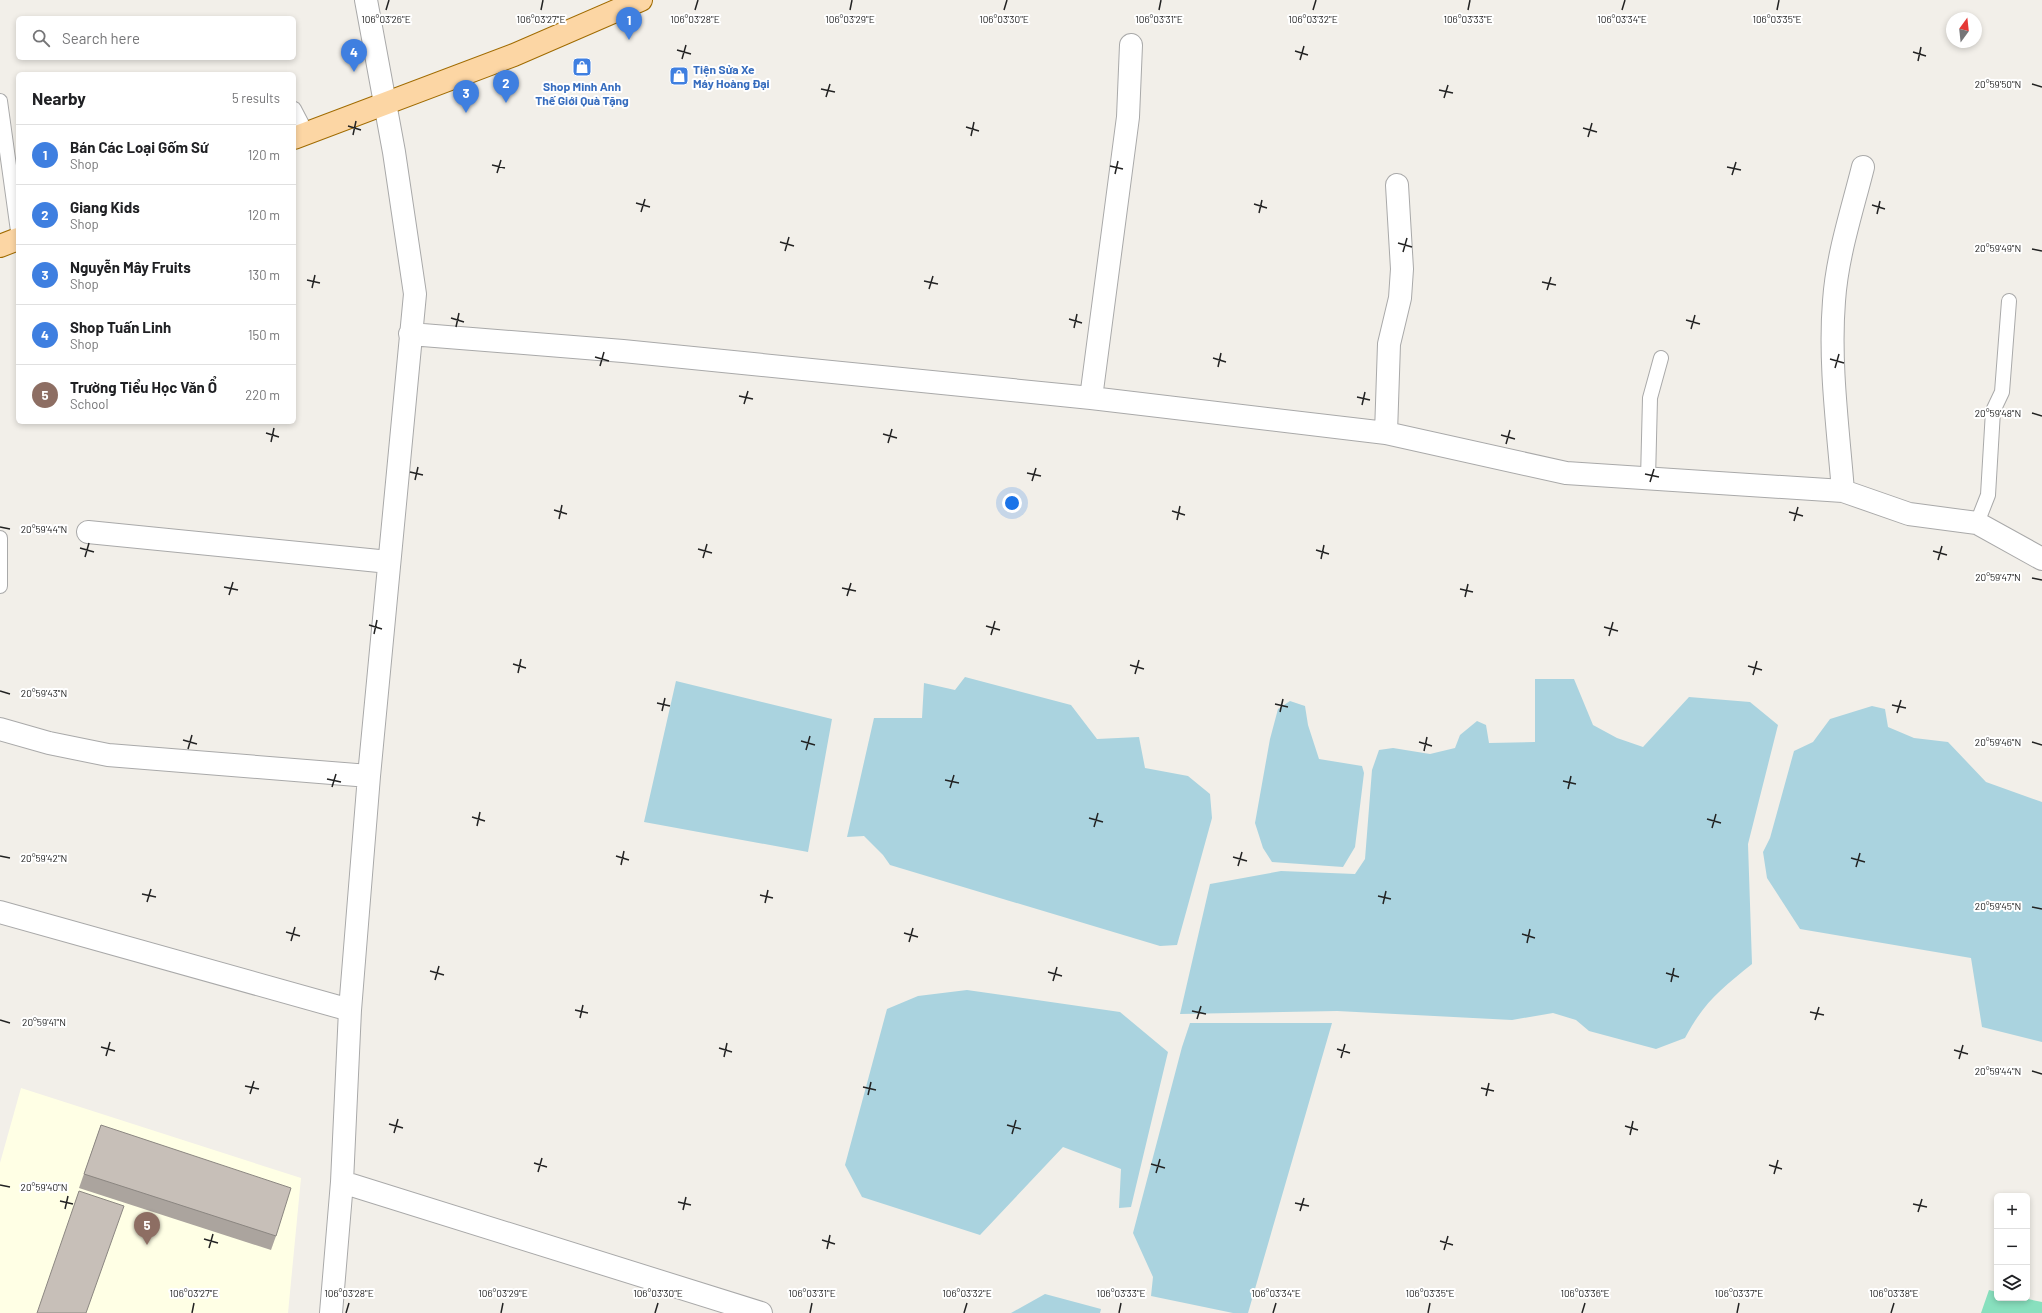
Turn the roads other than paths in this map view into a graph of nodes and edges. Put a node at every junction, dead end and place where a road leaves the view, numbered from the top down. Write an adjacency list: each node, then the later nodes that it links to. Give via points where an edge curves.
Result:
1 (366, 0): 6 (street)
2 (640, 0): 3 (main road)
3 (617, 5): 6 (main road, via 514,55)
4 (1131, 45): 17 (street, via 1128,117)
5 (0, 101): 11 (lane)
6 (385, 104): 8 (main road); 15 (street, via 415,294)
7 (296, 118): 8 (lane)
8 (300, 136)
9 (1863, 167): 20 (street, via 1839,265 1832,320)
10 (1396, 185): 18 (street, via 1402,269 1400,298 1389,344)
11 (16, 217)
12 (16, 240): 13 (main road)
13 (0, 246)
14 (2009, 301): 21 (lane, via 2002,392 1993,411 1988,495)
15 (410, 334): 17 (street, via 623,351); 25 (street)
16 (1661, 358): 19 (lane, via 1650,398)
17 (1091, 398): 18 (street)
18 (1386, 433): 19 (street, via 1566,473)
19 (1648, 479): 20 (street)
20 (1843, 491): 21 (street, via 1909,514)
21 (1977, 523): 24 (street)
22 (88, 532): 25 (street)
23 (0, 538): 26 (lane)
24 (2042, 559)
25 (389, 562): 28 (street)
26 (0, 586)
27 (0, 729): 28 (street, via 49,743 108,755)
28 (369, 776): 30 (street)
29 (0, 912): 30 (street)
30 (350, 1010): 31 (street)
31 (342, 1182): 32 (street); 33 (street)
32 (331, 1313)
33 (761, 1313)

